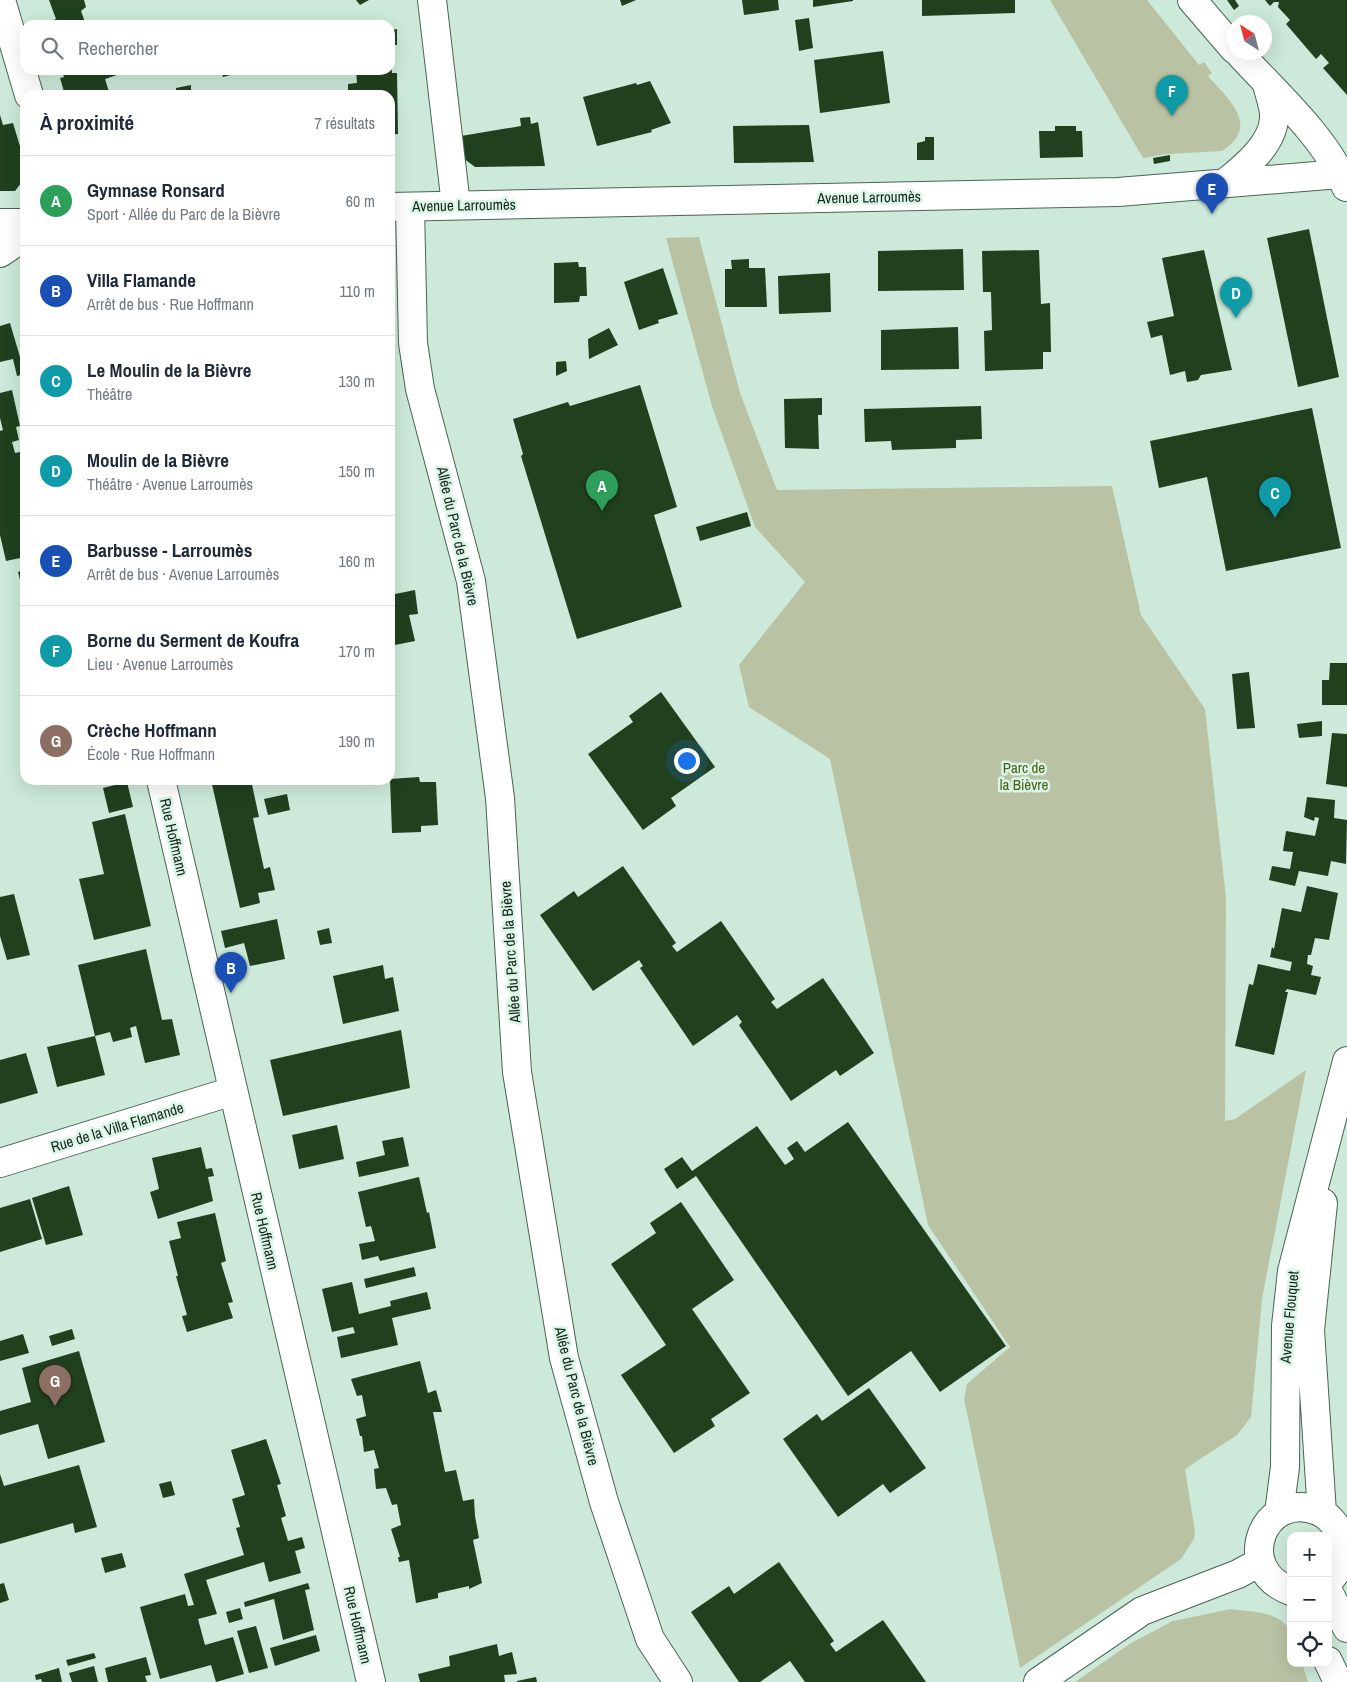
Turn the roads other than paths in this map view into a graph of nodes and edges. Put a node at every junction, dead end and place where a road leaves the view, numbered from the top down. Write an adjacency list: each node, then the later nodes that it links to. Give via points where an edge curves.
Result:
1 (2, 0): 6 (street)
2 (432, 0): 12 (street)
3 (1192, 0): 4 (street)
4 (1227, 41)
5 (1245, 60): 8 (street)
6 (20, 61)
7 (24, 75): 9 (street)
8 (1267, 84): 10 (street, via 1309,129); 11 (street, via 1273,124 1254,159)
9 (29, 90)
10 (1345, 178): 11 (street, Avenue Larroumès)
11 (1226, 182): 12 (street, Avenue Larroumès, via 1118,192)
12 (456, 205): 13 (street, Avenue Larroumès)
13 (400, 207): 32 (street, Allée du Parc de la Bièvre, via 420,389 471,581 500,798 517,1072 564,1358 604,1502 650,1639)
14 (0, 223): 15 (street)
15 (20, 223)
16 (20, 239): 17 (street)
17 (0, 253)
18 (162, 785): 20 (street, Rue Hoffmann)
19 (1347, 1061): 21 (street, Avenue Flouquet)
20 (233, 1091): 22 (street, Rue de la Villa Flamande); 31 (street, Rue Hoffmann)
21 (1331, 1126): 23 (street, Avenue Flouquet, via 1292,1270 1286,1326 1285,1467); 24 (street, Avenue Flouquet, via 1310,1330)
22 (0, 1163)
23 (1280, 1513): 24 (street, via 1301,1507); 25 (street, via 1267,1523 1260,1537)
24 (1322, 1513): 26 (street, via 1339,1530 1342,1542 1340,1566)
25 (1260, 1562): 27 (street, via 1272,1582); 33 (street, via 1142,1612)
26 (1331, 1577)
27 (1287, 1589)
28 (1332, 1599): 29 (street)
29 (1347, 1628)
30 (1331, 1667): 34 (street)
31 (371, 1682)
32 (678, 1682)
33 (1038, 1682)
34 (1338, 1682)

